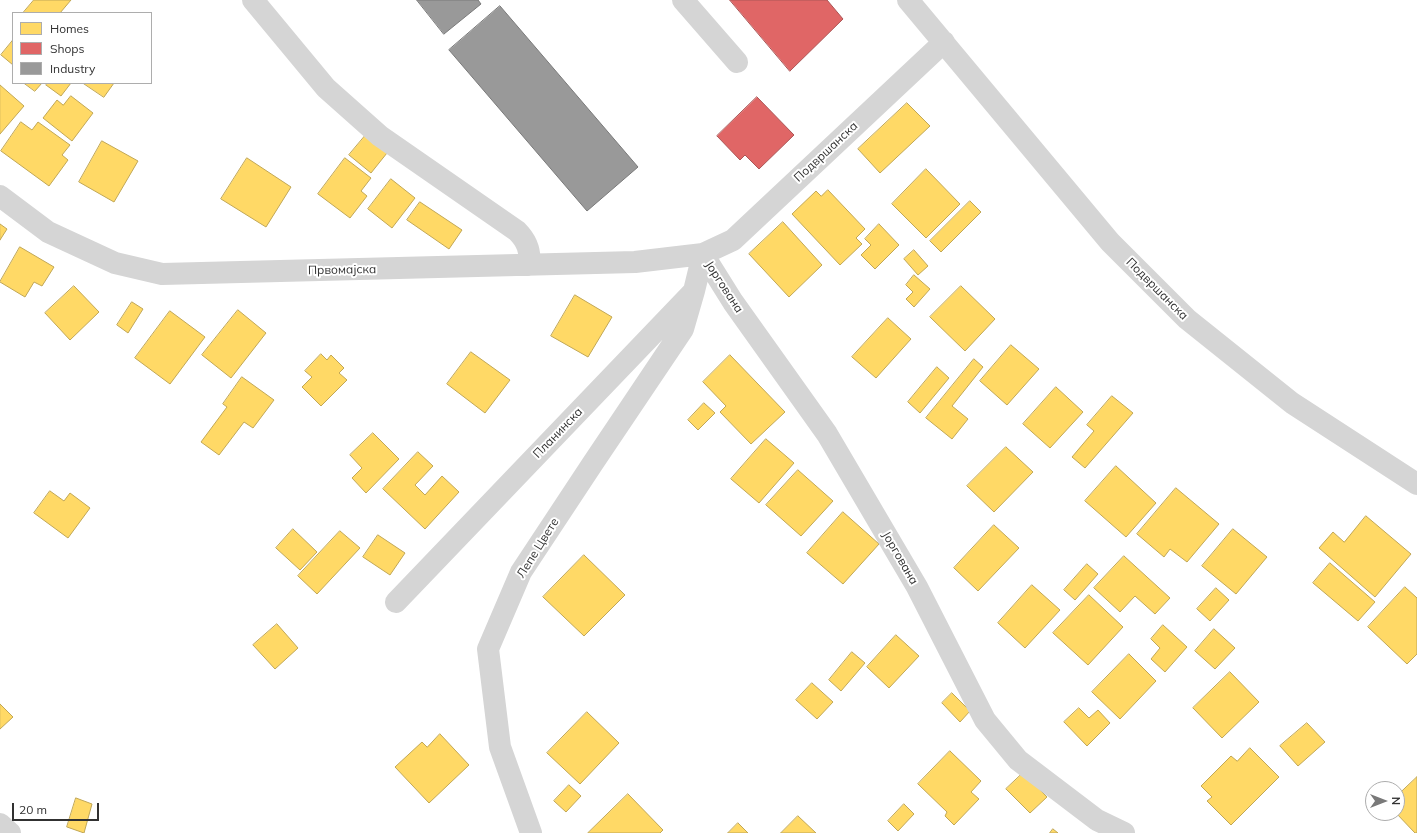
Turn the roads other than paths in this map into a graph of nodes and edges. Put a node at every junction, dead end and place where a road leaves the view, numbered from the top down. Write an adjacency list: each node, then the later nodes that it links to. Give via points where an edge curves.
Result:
1 (253, 0): 8 (street, via 326,88 380,136 517,231 529,251)
2 (683, 0): 5 (street)
3 (908, 0): 4 (street, Подвршанска)
4 (944, 42): 7 (street, Подвршанска, via 733,240); 10 (street, Подвршанска, via 1110,242 1187,319 1292,403)
5 (737, 62)
6 (0, 196): 8 (street, Првомајска, via 48,232 115,263 162,274)
7 (703, 254): 8 (street, Првомајска, via 635,262); 9 (street); 15 (street, Јоргована, via 733,302 827,434 917,587 985,720 1018,760 1097,820)
8 (529, 265)
9 (694, 291): 11 (street, Планинска); 14 (street, Лепе Цвете, via 683,329 521,572 488,649 500,747)
10 (1417, 484)
11 (396, 602)
12 (0, 824): 13 (street)
13 (10, 833)
14 (531, 833)
15 (1124, 833)

